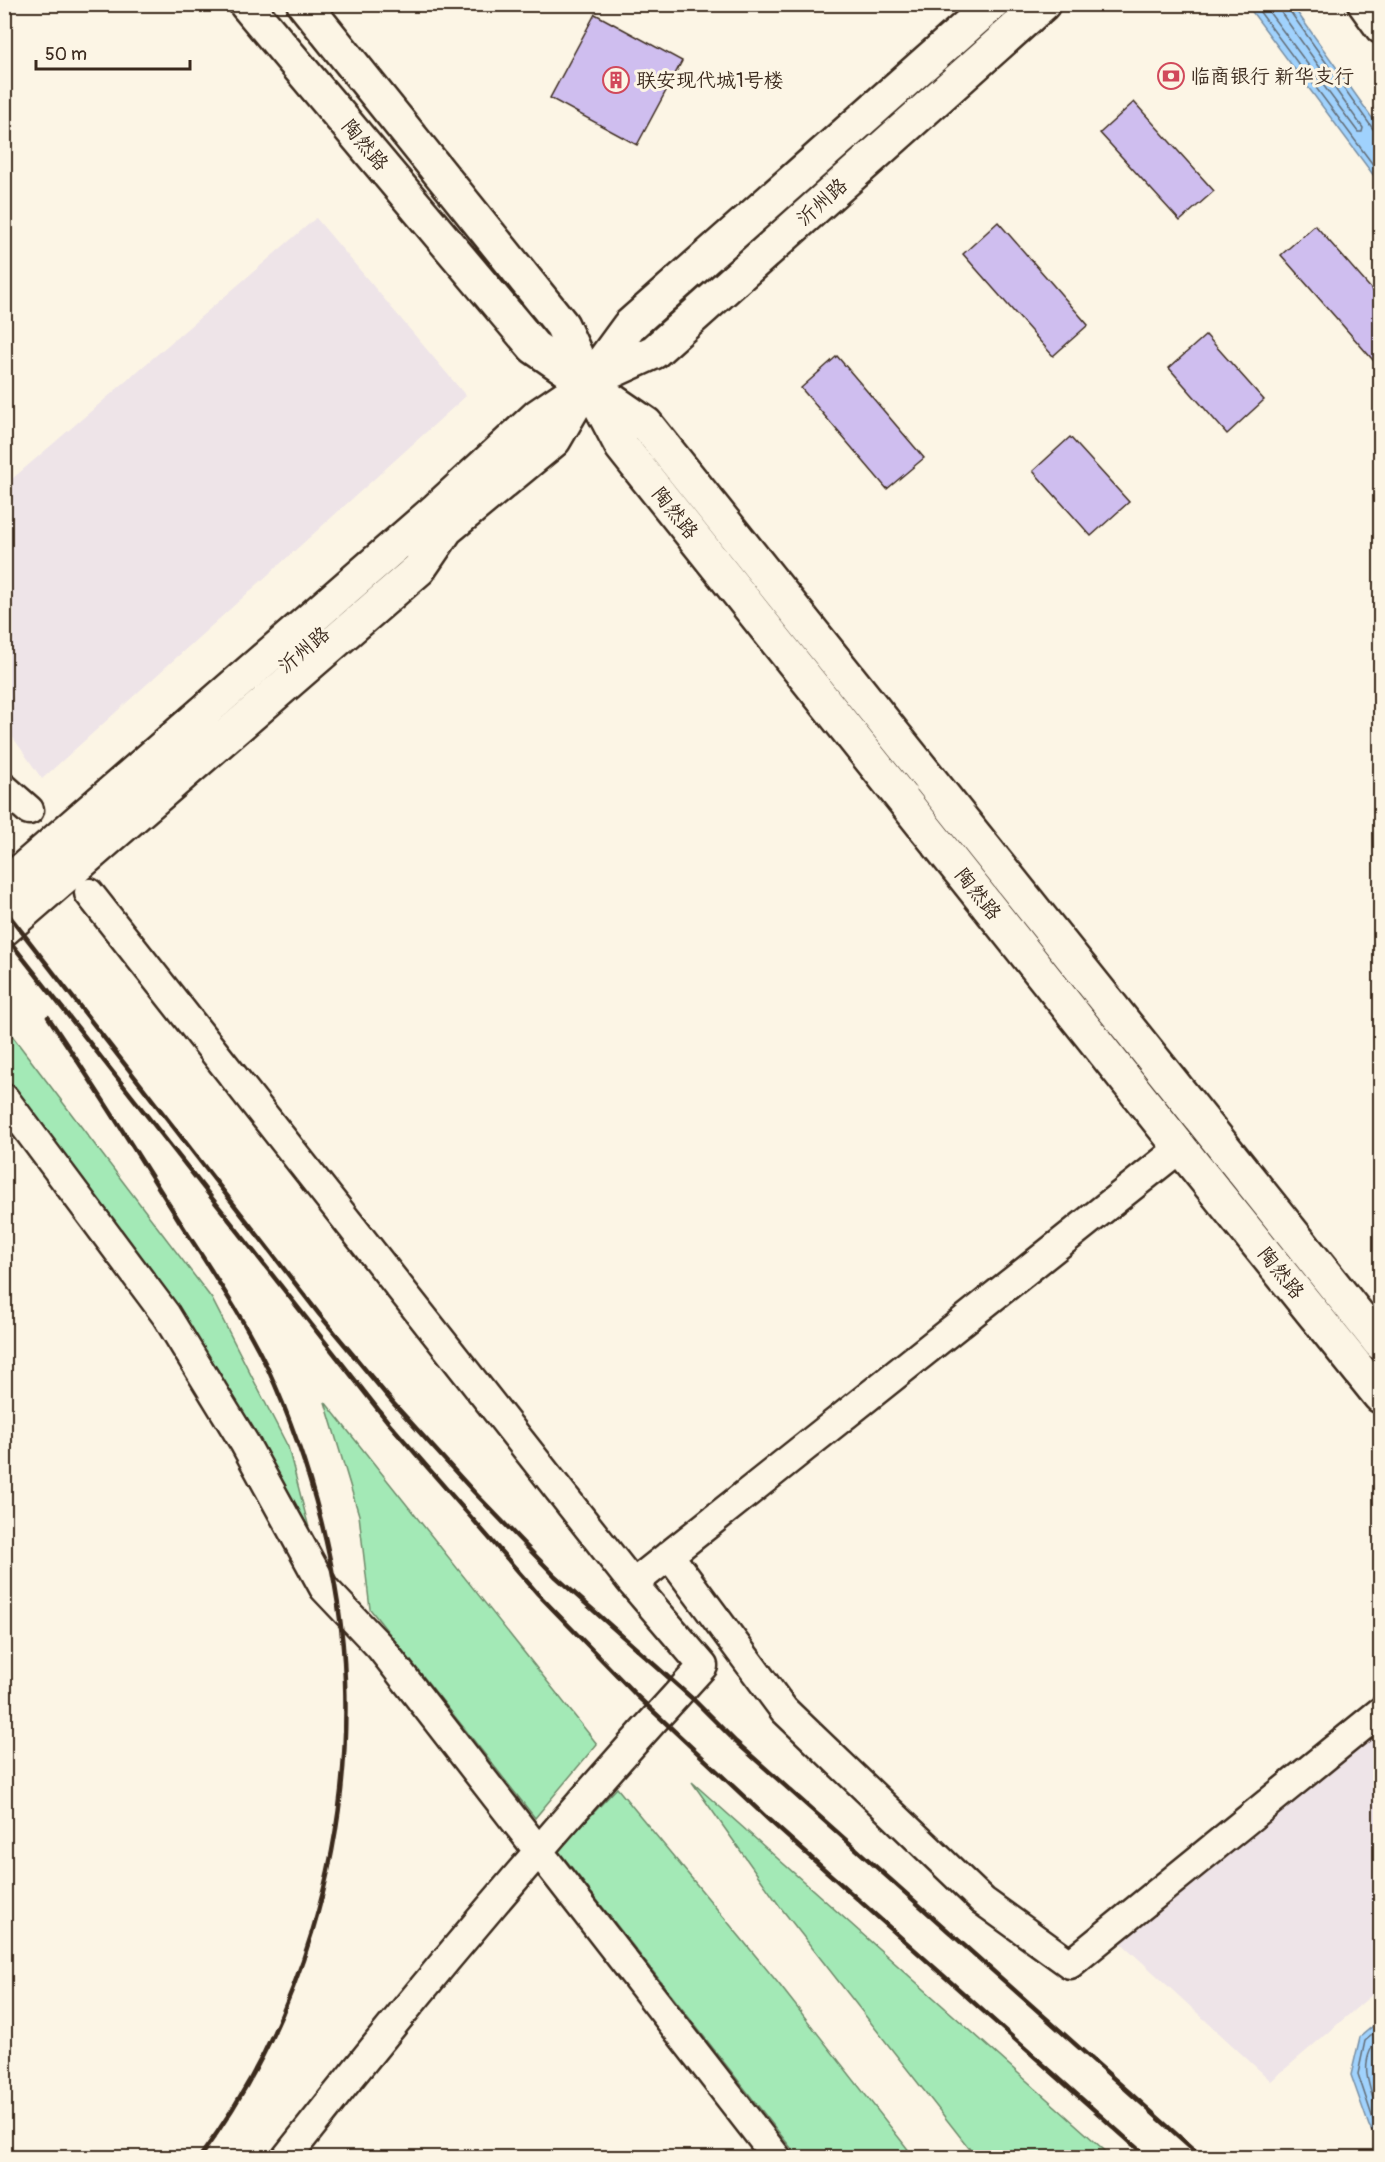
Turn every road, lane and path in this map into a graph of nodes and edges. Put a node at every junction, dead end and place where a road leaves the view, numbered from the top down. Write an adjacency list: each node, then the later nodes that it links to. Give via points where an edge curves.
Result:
1 (246, 4): 7 (main road, 陶然路, via 534,346)
2 (304, 4): 7 (main road, 陶然路, via 562,325)
3 (992, 4): 7 (main road, 沂州路, via 629,326)
4 (1043, 4): 7 (main road, 沂州路, via 654,352)
5 (1362, 4): 6 (street)
6 (1380, 29)
7 (588, 382): 8 (main road, 沂州路, via 538,416); 16 (main road, 陶然路, via 622,447); 17 (main road, 陶然路, via 646,424)
8 (442, 518): 11 (main road, via 399,525); 12 (main road, 沂州路); 14 (main road, 沂州路); 15 (main road, via 419,569)
9 (4, 788): 10 (street)
10 (29, 810)
11 (4, 865)
12 (4, 886)
13 (89, 893): 25 (street)
14 (4, 906)
15 (4, 930)
16 (1074, 1014): 17 (main road, via 1164,1102); 19 (main road, 陶然路)
17 (1161, 1070): 21 (main road, 陶然路)
18 (4, 1098): 27 (street, via 166,1315 245,1444 324,1588 380,1647)
19 (1180, 1148): 20 (main road, 陶然路); 24 (street)
20 (1226, 1205): 21 (main road, via 1225,1172); 23 (main road, 陶然路)
21 (1298, 1240): 22 (main road, 陶然路)
22 (1380, 1343)
23 (1380, 1396)
24 (669, 1555): 25 (street); 26 (street, via 784,1710 983,1901 1070,1964)
25 (633, 1584): 27 (street, via 703,1666 604,1773)
26 (1380, 1712)
27 (540, 1850): 28 (street); 29 (street)
28 (286, 2157)
29 (777, 2157)

